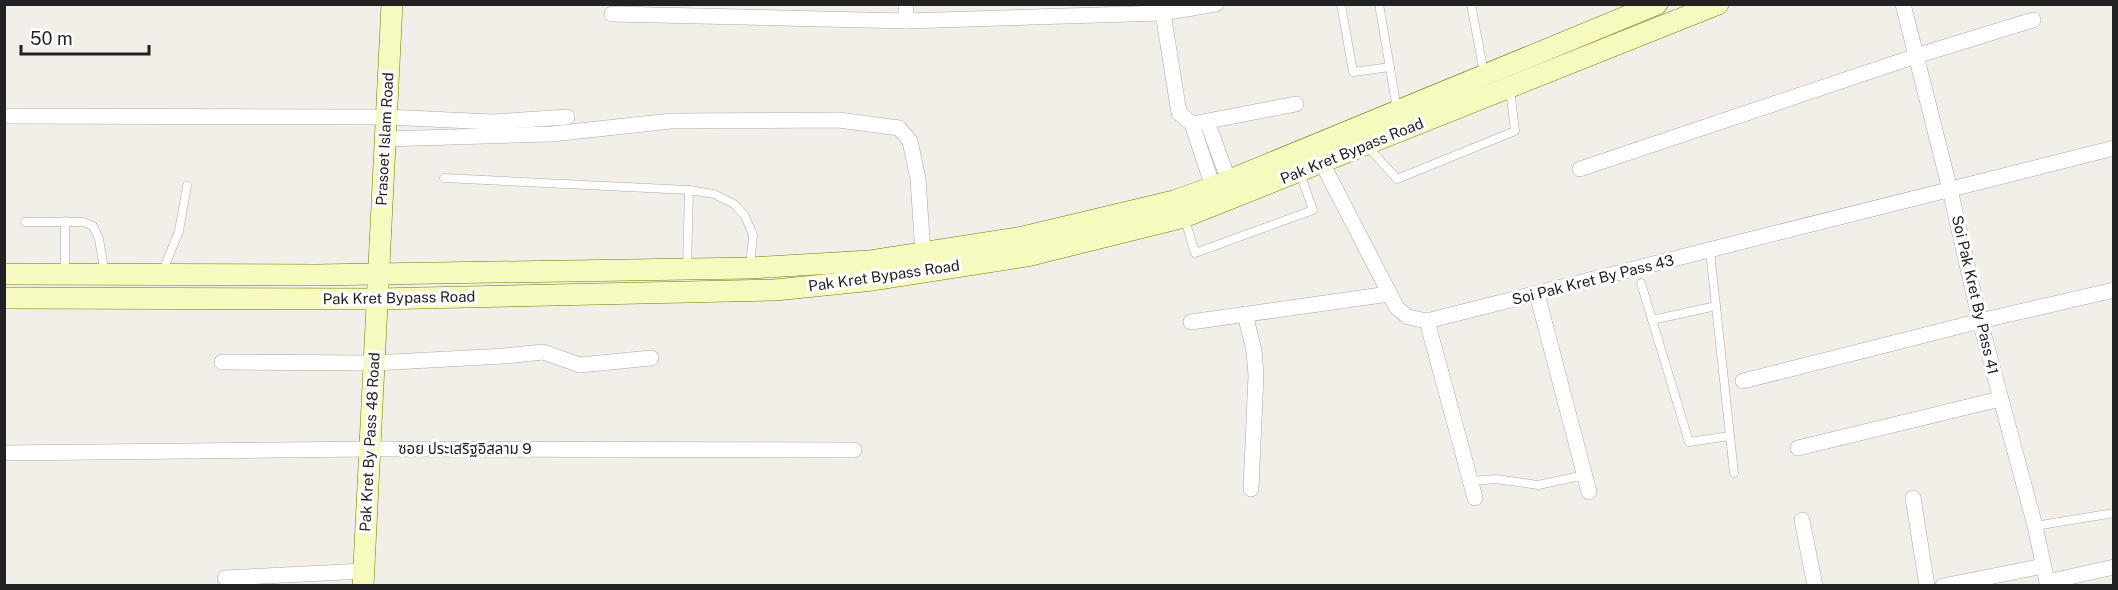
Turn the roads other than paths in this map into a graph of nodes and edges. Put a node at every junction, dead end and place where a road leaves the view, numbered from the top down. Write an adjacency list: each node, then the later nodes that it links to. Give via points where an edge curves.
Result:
1 (392, 4): 24 (main road, Prasoet Islam Road)
2 (906, 4): 16 (street)
3 (1216, 4): 13 (street)
4 (1341, 4): 18 (lane, via 1353,72)
5 (1379, 4): 18 (lane)
6 (1471, 4): 19 (lane)
7 (1657, 4): 19 (main road, Pak Kret Bypass Road)
8 (1718, 4): 20 (main road, Pak Kret Bypass Road)
9 (1903, 4): 17 (street, Soi Pak Kret By Pass 41)
10 (665, 10): 11 (street); 14 (street)
11 (781, 11): 16 (street)
12 (1023, 11): 13 (street); 16 (street)
13 (1162, 13): 26 (street, via 1179,113)
14 (612, 14)
15 (2033, 20): 17 (street)
16 (906, 21)
17 (1916, 56): 31 (street); 37 (street, Soi Pak Kret By Pass 41)
18 (1390, 67): 22 (lane)
19 (1485, 75): 22 (main road, Pak Kret Bypass Road)
20 (1509, 88): 28 (main road, Pak Kret Bypass Road); 28 (lane, via 1515,131 1397,179)
21 (1296, 104): 26 (street)
22 (1397, 110): 34 (main road, Pak Kret Bypass Road)
23 (4, 116): 24 (street)
24 (386, 117): 25 (street, via 492,123); 27 (main road, Prasoet Islam Road)
25 (567, 117)
26 (1200, 123): 34 (street)
27 (385, 139): 42 (street, via 552,134 671,121 839,120 899,128 910,141 918,179); 47 (main road, Prasoet Islam Road)
28 (1367, 145): 30 (main road, Pak Kret Bypass Road)
29 (2114, 148): 37 (street, Soi Pak Kret By Pass 43)
30 (1322, 163): 32 (main road, Pak Kret Bypass Road); 52 (street)
31 (1580, 169)
32 (1299, 172): 38 (main road, Pak Kret Bypass Road); 38 (lane, via 1313,210 1195,253)
33 (444, 178): 36 (lane)
34 (1220, 183): 42 (main road, Pak Kret Bypass Road, via 1174,201 1023,237)
35 (187, 186): 49 (lane, via 179,231)
36 (689, 190): 43 (lane, via 714,194 734,204 745,216 753,236); 44 (lane)
37 (1950, 190): 41 (street, Soi Pak Kret By Pass 43); 60 (street, Soi Pak Kret By Pass 41)
38 (1184, 217): 55 (main road, Pak Kret Bypass Road, via 1027,256 786,289)
39 (25, 222): 40 (lane)
40 (65, 222): 46 (lane); 48 (lane, via 93,226)
41 (1710, 251): 53 (street, Soi Pak Kret By Pass 43); 56 (lane)
42 (923, 253): 43 (main road, Pak Kret Bypass Road, via 869,261)
43 (750, 268): 44 (main road, Pak Kret Bypass Road)
44 (687, 269): 47 (main road, Pak Kret Bypass Road)
45 (4, 274): 46 (main road, Pak Kret Bypass Road)
46 (65, 274): 48 (main road, Pak Kret Bypass Road)
47 (378, 274): 49 (main road, Pak Kret Bypass Road); 55 (main road, Prasoet Islam Road)
48 (106, 275): 49 (main road, Pak Kret Bypass Road)
49 (161, 275)
50 (1641, 284): 58 (lane)
51 (2114, 290): 60 (street)
52 (1389, 294): 57 (street); 59 (street, via 1403,315)
53 (1537, 294): 59 (street, Soi Pak Kret By Pass 43); 73 (street)
54 (4, 298): 55 (main road, Pak Kret Bypass Road)
55 (377, 299): 64 (main road, Pak Kret By Pass 48 Road)
56 (1716, 306): 58 (lane); 67 (lane)
57 (1245, 314): 61 (street); 75 (street, via 1256,375)
58 (1652, 320): 67 (lane, via 1689,442)
59 (1427, 321): 74 (street)
60 (1980, 321): 65 (street); 66 (street, Soi Pak Kret By Pass 41)
61 (1191, 322)
62 (651, 358): 64 (street, via 580,365 543,352)
63 (222, 362): 64 (street)
64 (374, 363): 69 (main road, Pak Kret By Pass 48 Road)
65 (1743, 381)
66 (2000, 399): 68 (street); 81 (street, Soi Pak Kret By Pass 41)
67 (1730, 436): 72 (lane)
68 (1798, 448)
69 (370, 449): 70 (street, ซอย ประเสริฐอิสลาม 9); 71 (street, ซอย ประเสริฐอิสลาม 9); 85 (main road, Pak Kret By Pass 48 Road)
70 (854, 450)
71 (4, 453)
72 (1734, 473)
73 (1585, 475): 74 (lane, via 1538,485 1496,479); 76 (street)
74 (1472, 481): 77 (street)
75 (1251, 489)
76 (1589, 492)
77 (1475, 498)
78 (1912, 498): 88 (street)
79 (2114, 513): 81 (lane)
80 (1802, 520): 87 (street)
81 (2035, 526): 82 (street, Soi Pak Kret By Pass 41)
82 (2043, 566): 86 (street, Soi Pak Kret By Pass 41); 89 (street)
83 (2114, 567): 86 (street)
84 (225, 578): 85 (street)
85 (363, 578)
86 (2047, 584)
87 (1815, 585)
88 (1927, 585)
89 (1942, 585)

